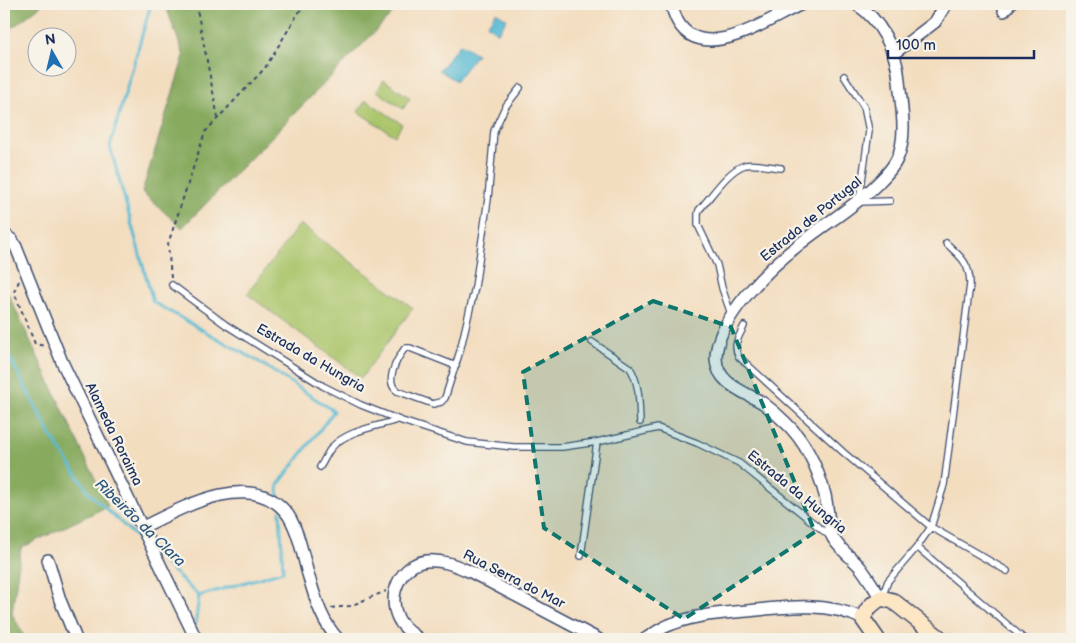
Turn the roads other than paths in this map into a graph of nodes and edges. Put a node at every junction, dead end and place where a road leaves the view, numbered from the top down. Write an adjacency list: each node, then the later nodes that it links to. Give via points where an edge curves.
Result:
1 (671, 4): 2 (street, via 686,32 709,40 740,34)
2 (802, 4)
3 (856, 4): 5 (street, Estrada de Portugal, via 879,25)
4 (946, 4): 5 (street, via 935,22)
5 (893, 54): 10 (street, Estrada de Portugal, via 899,74 901,147 888,173)
6 (844, 76): 10 (lane, via 864,107 868,124)
7 (520, 88): 17 (lane, via 505,107 494,131 475,286)
8 (781, 168): 14 (lane, via 753,164 738,168 699,210 698,225 717,265)
9 (890, 201): 10 (lane)
10 (859, 202): 14 (street, Estrada de Portugal, via 800,244)
11 (8, 237): 22 (street, Alameda Roraima, via 25,268 57,349)
12 (946, 243): 23 (lane, via 967,265 970,284 944,485)
13 (172, 285): 18 (lane, Estrada da Hungria, via 323,386)
14 (731, 314): 24 (street, Estrada de Portugal, via 716,347 720,373 732,386 763,404 787,424 804,444 825,496)
15 (744, 326): 23 (lane, via 736,342 739,357)
16 (592, 342): 19 (lane, via 630,368 638,392)
17 (456, 366): 17 (lane, via 445,398 437,404 397,391 391,383 405,348)
18 (397, 420): 20 (lane, Estrada da Hungria, via 467,442 514,447 562,447); 21 (lane, via 340,439 330,449)
19 (640, 422)
20 (598, 442): 24 (lane, Estrada da Hungria, via 658,428 696,443 739,463); 26 (lane)
21 (320, 468)
22 (143, 527): 32 (street, Alameda Roraima); 33 (street, via 200,500 228,493 249,493 274,501 285,510 293,525 319,609)
23 (931, 527): 25 (lane); 28 (lane)
24 (833, 538): 29 (street, Estrada da Hungria, via 861,568)
25 (917, 547): 29 (lane, via 888,581); 39 (lane)
26 (581, 556)
27 (48, 560): 31 (street)
28 (1007, 572)
29 (881, 598): 30 (street, via 870,605); 38 (street, via 893,602)
30 (863, 619): 36 (street, via 838,610 786,607 686,619); 37 (street)
31 (76, 639)
32 (196, 639)
33 (338, 639)
34 (419, 639): 35 (street, Rua Serra do Mar, via 398,618 394,609 394,589 407,571 426,561 450,563 470,572)
35 (598, 639)
36 (645, 639)
37 (877, 639)
38 (941, 639)
39 (1024, 639)

